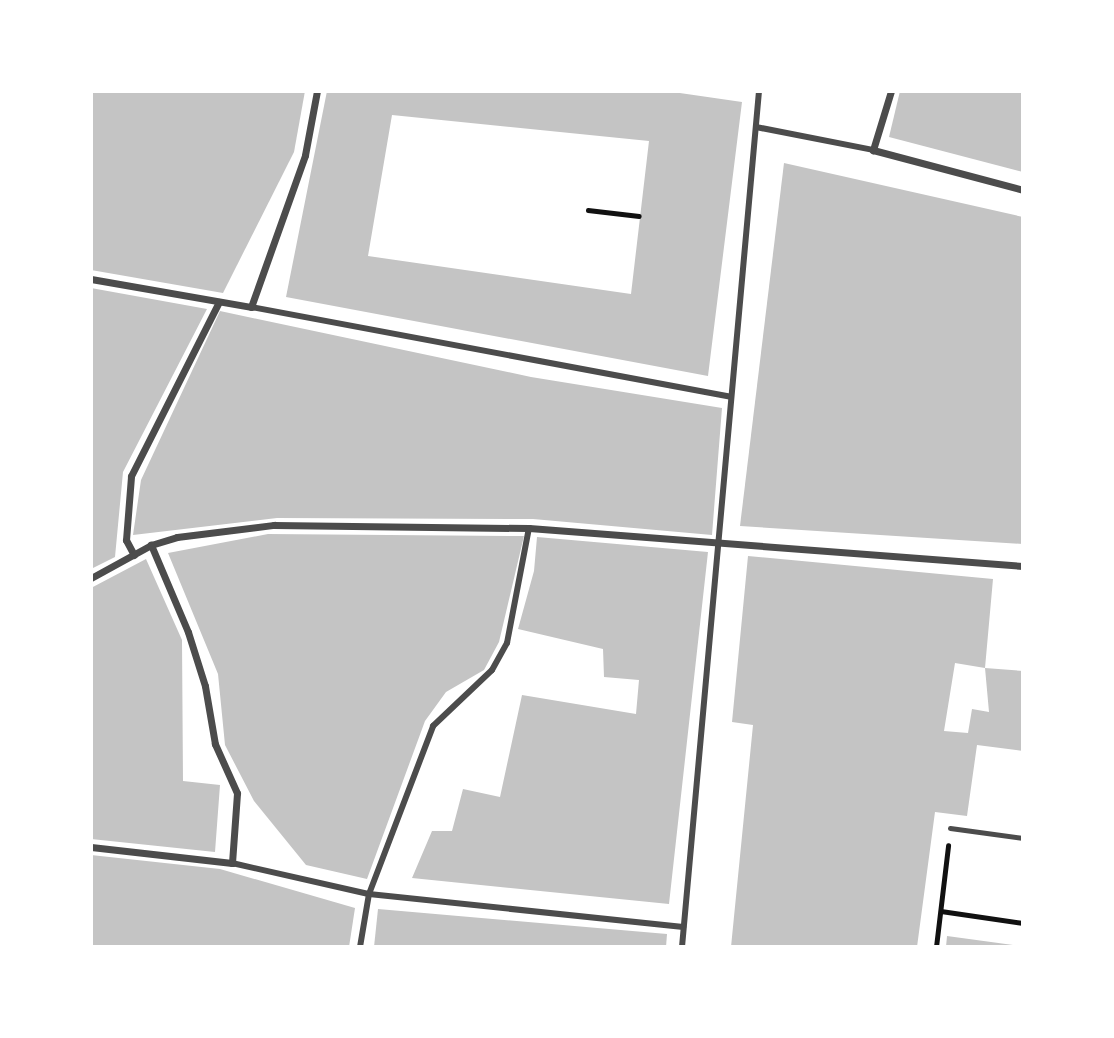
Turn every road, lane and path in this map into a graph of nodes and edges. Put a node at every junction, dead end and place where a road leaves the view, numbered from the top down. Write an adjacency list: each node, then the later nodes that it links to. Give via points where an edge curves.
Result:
1 (317, 91): 11 (street, via 305,155)
2 (758, 91): 4 (street)
3 (891, 91): 5 (street)
4 (756, 127): 5 (street); 12 (street)
5 (873, 150): 6 (street)
6 (1023, 190)
7 (588, 210): 8 (path)
8 (639, 216)
9 (91, 279): 10 (street)
10 (219, 302): 11 (street); 16 (street, via 131,476 126,540)
11 (251, 307): 12 (street)
12 (731, 397): 14 (street)
13 (529, 528): 14 (street); 15 (street, via 274,525 177,537); 23 (street, via 507,643 492,670 433,726)
14 (718, 542): 17 (street); 26 (street)
15 (151, 545): 16 (street); 22 (street, via 188,632 205,686 215,744 237,793)
16 (134, 555): 18 (street)
17 (1023, 566)
18 (91, 578)
19 (950, 828): 20 (lane); 24 (path)
20 (1023, 838)
21 (91, 846): 22 (street)
22 (232, 863): 23 (street)
23 (369, 894): 26 (street); 27 (street)
24 (941, 911): 25 (path); 29 (path)
25 (1023, 923)
26 (683, 927): 28 (street)
27 (360, 947)
28 (682, 947)
29 (936, 947)

